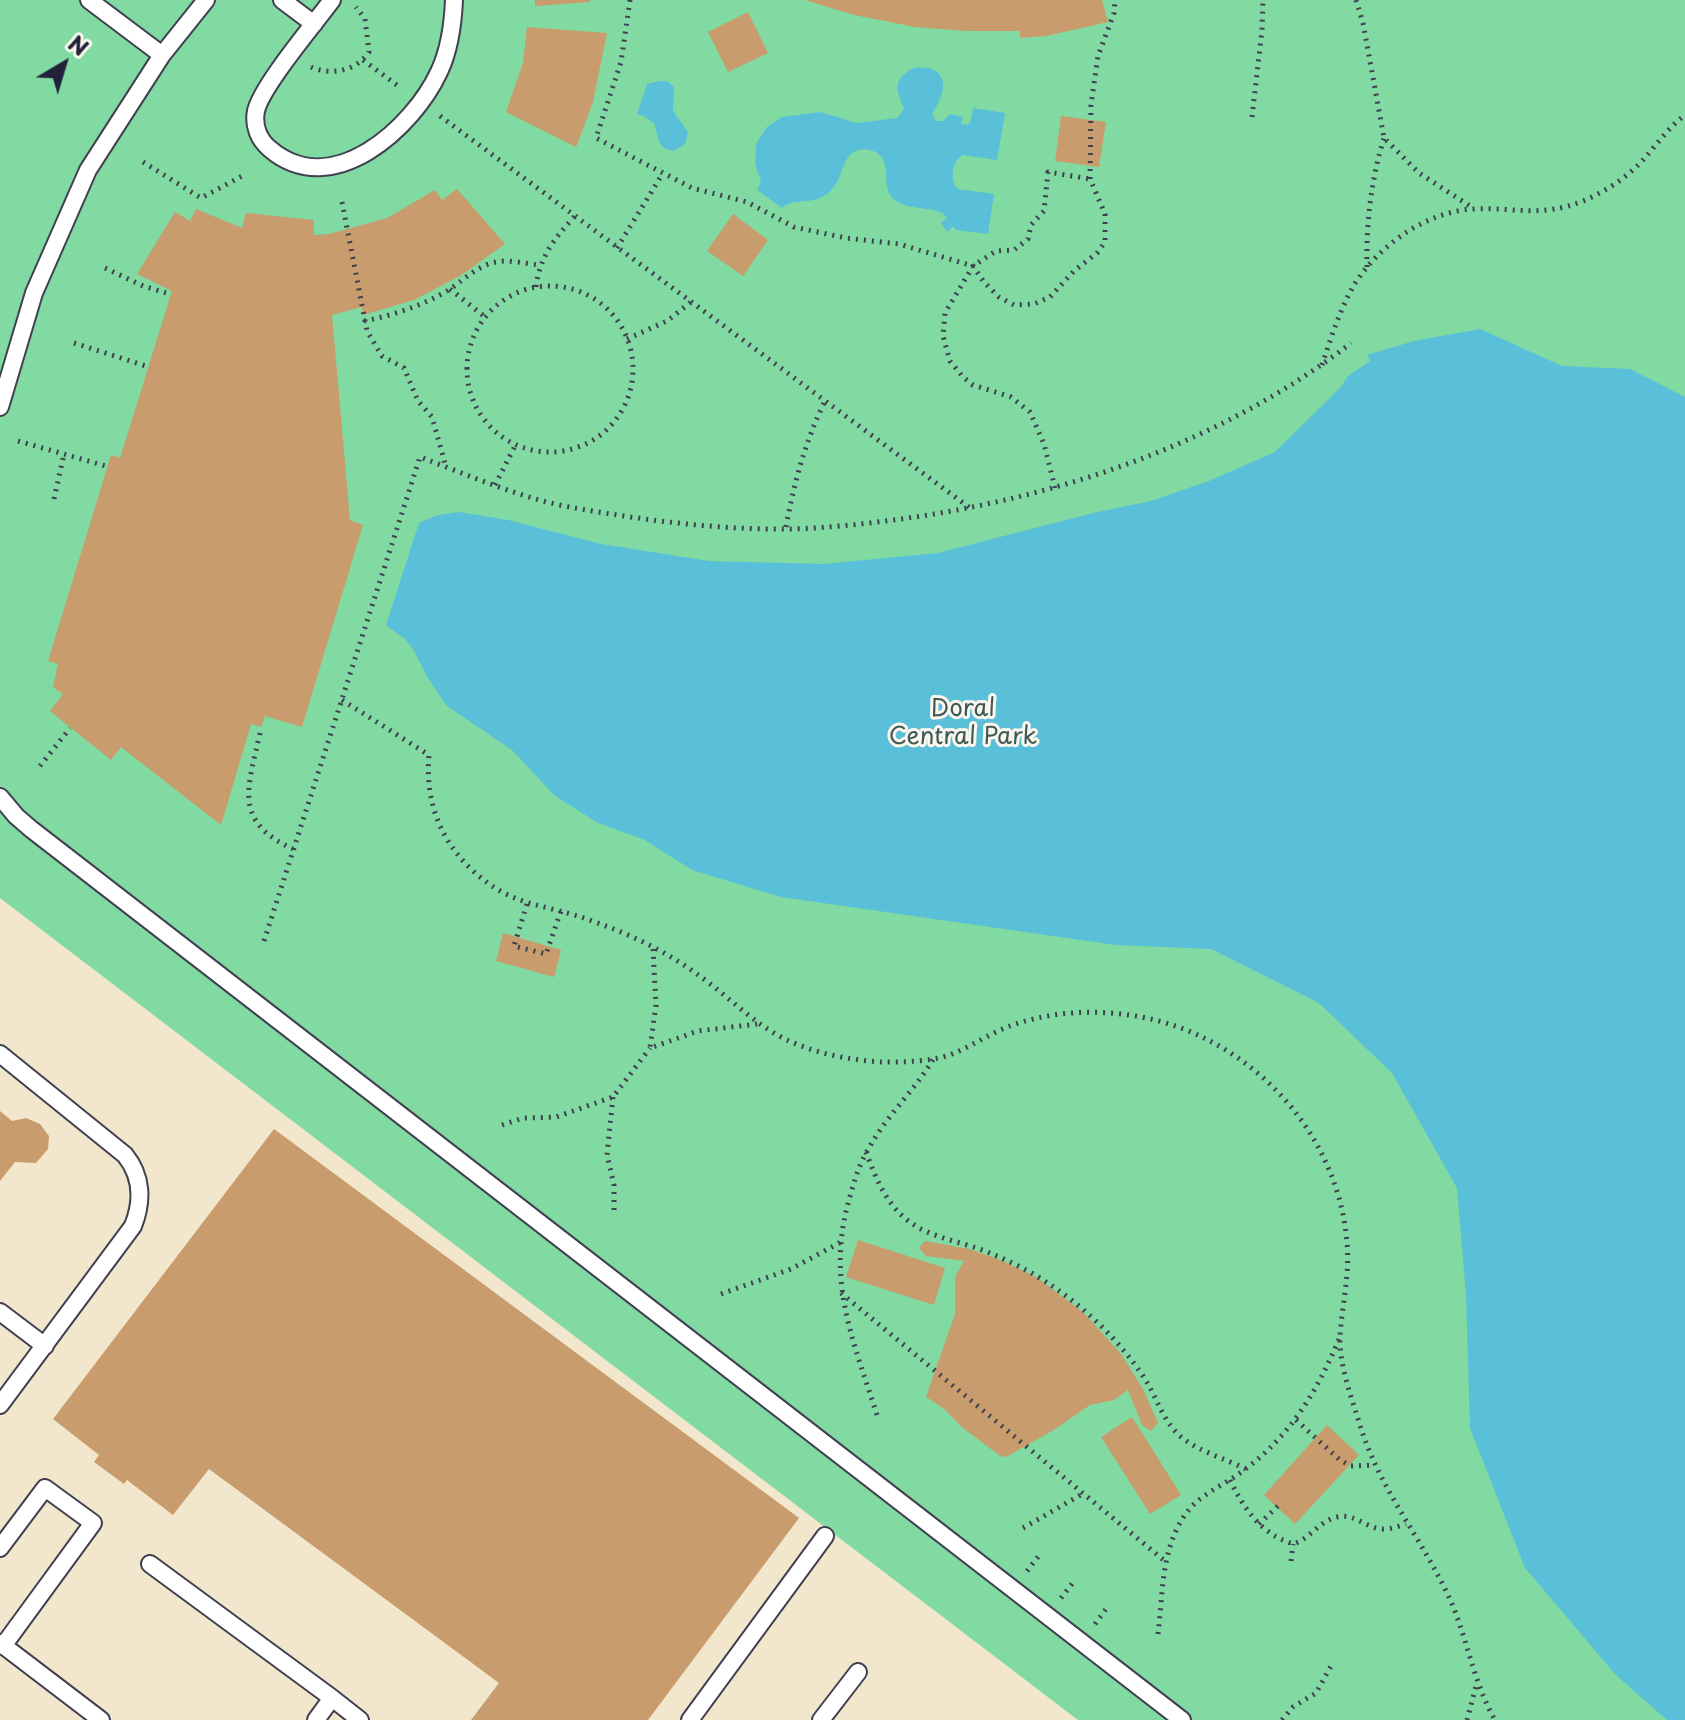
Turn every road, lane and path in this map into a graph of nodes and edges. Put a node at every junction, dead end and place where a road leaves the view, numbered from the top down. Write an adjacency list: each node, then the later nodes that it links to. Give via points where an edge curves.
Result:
1 (89, 0): 12 (lane)
2 (206, 0): 12 (lane)
3 (282, 0): 11 (lane)
4 (332, 0): 11 (lane)
5 (454, 0): 11 (lane, via 440,70 413,116 369,151 320,168 282,159 266,146 255,117 264,94)
6 (630, 0): 21 (path, via 621,62 596,138)
7 (1115, 0): 23 (path, via 1098,56 1091,105)
8 (1263, 0): 18 (path)
9 (1356, 0): 19 (path)
10 (355, 6): 13 (path, via 365,19 369,52)
11 (314, 24)
12 (162, 55): 42 (lane, via 88,170)
13 (363, 60): 14 (path, via 327,73); 15 (path)
14 (311, 67)
15 (406, 92)
16 (1685, 115): 25 (path, via 1634,169 1580,202 1540,212)
17 (440, 116): 26 (path)
18 (1252, 117)
19 (1384, 138): 25 (path, via 1419,173); 31 (path, via 1366,230)
20 (143, 162): 22 (path, via 201,198)
21 (663, 173): 27 (path); 29 (path, via 692,188 747,202 794,227 899,244)
22 (244, 175)
23 (1090, 179): 29 (path, via 1048,172 1044,211 1031,225 1028,239); 29 (path, via 1105,214 1105,242 1050,297 1014,305 999,297)
24 (342, 202): 37 (path)
25 (1474, 209): 31 (path, via 1432,218)
26 (575, 216): 27 (path); 28 (path, via 548,246)
27 (617, 248): 35 (path)
28 (540, 265): 32 (path); 33 (path, via 498,261)
29 (973, 266): 53 (path, via 945,313 945,349 956,370 973,385 1011,397 1030,412)
30 (105, 268): 34 (path)
31 (1367, 268): 43 (path, via 1354,286)
32 (536, 287): 36 (path, via 508,297); 39 (path, via 568,288 591,297 612,314)
33 (450, 289): 36 (path); 37 (path)
34 (170, 294)
35 (691, 302): 39 (path, via 667,321); 45 (path)
36 (485, 317): 48 (path, via 467,357 471,394 490,426)
37 (364, 321): 51 (path, via 382,356 404,368 418,401 432,417)
38 (0, 338): 42 (lane)
39 (627, 339): 48 (path, via 633,363 631,390 612,425 590,442 564,451)
40 (74, 343): 44 (path)
41 (1351, 343): 43 (path)
42 (15, 350): 46 (lane)
43 (1322, 365): 53 (path, via 1217,426)
44 (146, 366)
45 (825, 401): 55 (path); 56 (path, via 809,433)
46 (0, 407)
47 (18, 441): 49 (path)
48 (516, 444): 52 (path)
49 (64, 454): 50 (path); 54 (path)
50 (106, 466)
51 (446, 467): 52 (path); 57 (path, via 420,457)
52 (495, 485): 56 (path, via 573,508 698,525)
53 (1055, 488): 55 (path)
54 (54, 499)
55 (970, 508): 56 (path, via 826,527)
56 (786, 527)
57 (342, 700): 62 (path); 63 (path, via 429,755 428,794 455,851 489,884)
58 (70, 728): 60 (path)
59 (260, 733): 62 (path, via 249,781 255,821 267,836)
60 (40, 766)
61 (0, 797): 115 (lane, via 31,829)
62 (294, 850): 65 (path)
63 (527, 904): 64 (path); 64 (path, via 514,946 546,954)
64 (561, 911): 66 (path)
65 (264, 941)
66 (653, 948): 67 (path, via 700,975); 68 (path, via 656,1005)
67 (758, 1024): 68 (path, via 698,1031); 70 (path, via 833,1056 883,1062)
68 (650, 1048): 71 (path)
69 (0, 1054): 80 (lane, via 117,1147 132,1164 140,1185 133,1226)
70 (934, 1058): 73 (path); 79 (path, via 1017,1023 1095,1013 1169,1024 1243,1060 1291,1106 1316,1143 1335,1187 1347,1242)
71 (613, 1097): 72 (path, via 556,1117); 74 (path, via 607,1155)
72 (502, 1125)
73 (866, 1152): 75 (path); 85 (path, via 877,1182 903,1217 918,1228 1023,1268 1055,1288 1126,1354 1182,1438)
74 (614, 1212)
75 (841, 1242): 76 (path); 77 (path, via 791,1269)
76 (841, 1293): 82 (path); 87 (path)
77 (721, 1294)
78 (0, 1312): 80 (lane)
79 (1340, 1336): 83 (path); 84 (path, via 1345,1374)
80 (45, 1346): 81 (lane)
81 (0, 1405)
82 (877, 1415)
83 (1296, 1420): 84 (path, via 1340,1460 1351,1466); 85 (path)
84 (1374, 1465): 90 (path)
85 (1246, 1469): 86 (path)
86 (1230, 1480): 89 (path); 97 (path, via 1200,1497 1184,1516)
87 (1084, 1493): 91 (path); 97 (path)
88 (1280, 1504): 89 (path)
89 (1259, 1524): 93 (path)
90 (1406, 1524): 93 (path, via 1381,1529 1341,1516); 108 (path, via 1451,1603)
91 (1023, 1528)
92 (825, 1536): 113 (lane)
93 (1293, 1544): 96 (path)
94 (0, 1548): 105 (lane, via 45,1488 93,1523)
95 (1041, 1553): 99 (path)
96 (1291, 1561)
97 (1166, 1562): 104 (path)
98 (150, 1564): 109 (lane)
99 (1025, 1573)
100 (1075, 1580): 101 (path)
101 (1059, 1599)
102 (1109, 1605): 103 (path)
103 (1093, 1626)
104 (1158, 1634)
105 (2, 1645): 110 (lane)
106 (1331, 1666): 116 (path, via 1316,1693)
107 (858, 1672): 114 (lane)
108 (1477, 1684): 117 (path); 118 (path)
109 (332, 1698): 111 (lane); 112 (lane)
110 (101, 1720)
111 (316, 1720)
112 (360, 1720)
113 (690, 1720)
114 (821, 1720)
115 (1182, 1720)
116 (1282, 1720)
117 (1467, 1720)
118 (1495, 1720)

